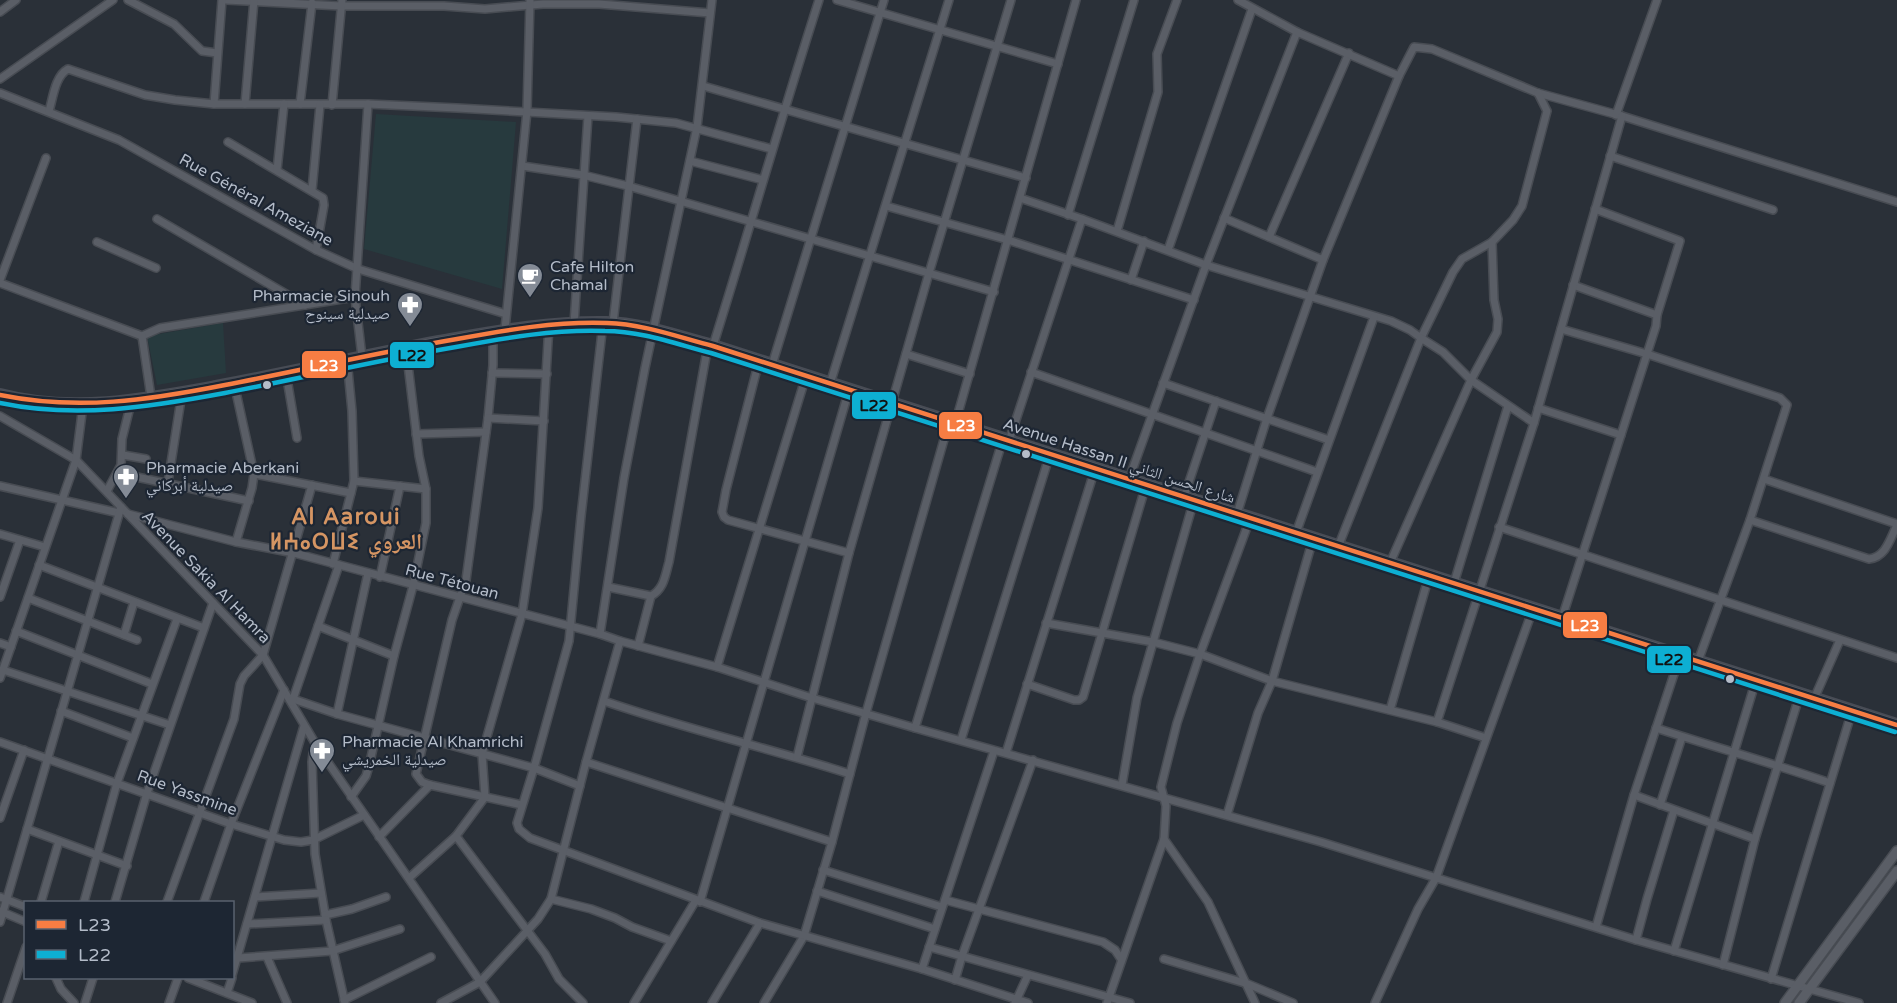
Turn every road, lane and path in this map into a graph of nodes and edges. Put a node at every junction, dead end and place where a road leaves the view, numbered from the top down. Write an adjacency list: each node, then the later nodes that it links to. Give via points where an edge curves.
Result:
1 (16, 0): 21 (street)
2 (113, 0): 31 (street)
3 (128, 0): 27 (street, via 174,24 199,49)
4 (224, 0): 16 (street); 27 (street)
5 (712, 0): 23 (street)
6 (819, 0): 42 (street)
7 (837, 0): 22 (street)
8 (884, 0): 22 (street)
9 (949, 0): 24 (street)
10 (1011, 0): 26 (street)
11 (1076, 0): 29 (street)
12 (1134, 0): 70 (street)
13 (1177, 0): 76 (street, via 1156,54 1158,92)
14 (1238, 0): 20 (street)
15 (1657, 0): 46 (street)
16 (254, 1): 17 (street); 36 (street)
17 (312, 2): 18 (street); 38 (street)
18 (342, 3): 19 (street, via 485,9); 41 (street)
19 (530, 3): 23 (street); 44 (street)
20 (1252, 9): 25 (street); 84 (street)
21 (0, 12)
22 (880, 12): 24 (street); 48 (street)
23 (710, 13): 32 (street)
24 (939, 30): 26 (street); 51 (street)
25 (1297, 32): 28 (street); 71 (street)
26 (997, 46): 29 (street); 55 (street)
27 (217, 53): 35 (street)
28 (1350, 53): 30 (street); 77 (street)
29 (1058, 64): 60 (street)
30 (1400, 76): 34 (street, via 1411,50 1421,46); 87 (street)
31 (0, 79)
32 (703, 86): 42 (street); 49 (street)
33 (0, 93): 43 (street, Rue Général Ameziane)
34 (1538, 93): 46 (street); 82 (street, via 1547,111 1530,183 1513,220)
35 (214, 104): 36 (street); 43 (street, via 146,95 68,69 60,76)
36 (245, 104): 37 (street)
37 (284, 104): 38 (street); 58 (street)
38 (300, 104): 40 (street)
39 (368, 104): 41 (street); 44 (street); 90 (street)
40 (320, 105): 41 (street); 63 (street)
41 (332, 105)
42 (786, 108): 48 (street); 52 (street)
43 (49, 111): 83 (street, Rue Général Ameziane, via 119,140)
44 (527, 111): 45 (street); 57 (street)
45 (588, 116): 47 (street); 59 (street)
46 (1619, 116): 53 (street); 66 (street)
47 (637, 119): 49 (street); 62 (street)
48 (845, 126): 51 (street); 78 (street)
49 (697, 127): 52 (street); 56 (street)
50 (228, 142): 58 (street)
51 (905, 143): 55 (street); 67 (street)
52 (772, 149): 61 (street)
53 (1610, 156): 68 (street); 69 (street)
54 (46, 158): 93 (street)
55 (964, 160): 60 (street); 75 (street)
56 (690, 161): 61 (street); 65 (street)
57 (522, 166): 59 (street); 100 (street)
58 (277, 170): 63 (street)
59 (582, 175): 62 (street); 104 (street)
60 (1026, 178): 64 (street)
61 (763, 180): 74 (street)
62 (628, 186): 65 (street); 103 (street)
63 (312, 190): 83 (street, via 324,201)
64 (1020, 198): 70 (street); 79 (street)
65 (681, 201): 74 (street); 107 (street)
66 (1897, 202)
67 (886, 206): 75 (street); 85 (street)
68 (1595, 209): 94 (street); 101 (street, via 1680,241)
69 (1773, 210)
70 (1068, 215): 73 (street)
71 (1224, 218): 77 (street); 88 (street)
72 (157, 219): 99 (street)
73 (1082, 219): 76 (street); 86 (street)
74 (752, 221): 78 (street); 112 (street)
75 (946, 223): 79 (street); 91 (street)
76 (1118, 231): 80 (street)
77 (1269, 237): 87 (street)
78 (812, 238): 85 (street); 119 (street)
79 (1008, 240): 86 (street); 95 (street)
80 (1144, 241): 84 (street); 92 (street)
81 (97, 242): 89 (street)
82 (1492, 242): 111 (street, via 1462,259); 126 (street, via 1497,333)
83 (316, 250): 90 (street, Rue Général Ameziane)
84 (1168, 250): 88 (street)
85 (871, 255): 91 (street); 129 (street)
86 (1070, 260): 92 (street); 120 (street)
87 (1323, 260): 96 (street)
88 (1206, 266): 96 (street); 98 (street)
89 (156, 268)
90 (358, 269): 97 (street); 100 (street, Rue Général Ameziane)
91 (929, 273): 95 (street); 114 (street)
92 (1131, 280): 98 (street)
93 (0, 281): 110 (street)
94 (1573, 285): 101 (street); 108 (street)
95 (994, 292): 124 (street)
96 (1310, 296): 102 (street); 143 (street)
97 (355, 297): 99 (street); 116 (street)
98 (1194, 300): 128 (street)
99 (305, 305): 110 (street, via 160,328)
100 (506, 314): 106 (street)
101 (1657, 315): 115 (street)
102 (1374, 317): 111 (street, via 1401,325); 153 (street)
103 (608, 323): 104 (main road, Avenue Hassan II شارع الحسن الثاني); 107 (main road, Avenue Hassan II شارع الحسن الثاني); 220 (street)
104 (574, 324): 105 (main road, Avenue Hassan II شارع الحسن الثاني)
105 (549, 325): 106 (main road, Avenue Hassan II شارع الحسن الثاني); 123 (street)
106 (505, 329): 109 (main road, Avenue Hassan II شارع الحسن الثاني)
107 (654, 329): 112 (main road, Avenue Hassan II شارع الحسن الثاني); 205 (street, via 624,478)
108 (1561, 329): 115 (street); 139 (street)
109 (493, 332): 113 (main road, Avenue Hassan II شارع الحسن الثاني); 122 (street)
110 (141, 336): 133 (street)
111 (1421, 338): 126 (street, via 1443,352); 191 (street)
112 (710, 346): 118 (main road, Avenue Hassan II شارع الحسن الثاني); 207 (street, via 669,562 663,585)
113 (406, 348): 116 (main road, Avenue Hassan II شارع الحسن الثاني); 148 (street)
114 (906, 354): 124 (street); 136 (street)
115 (1647, 354): 150 (street); 163 (street, via 1784,401 1787,409)
116 (362, 357): 117 (main road, Avenue Hassan II شارع الحسن الثاني)
117 (346, 360): 121 (main road, Avenue Hassan II شارع الحسن الثاني); 165 (street)
118 (759, 361): 119 (main road, Avenue Hassan II شارع الحسن الثاني); 184 (street, via 722,512 728,520)
119 (772, 365): 125 (main road, Avenue Hassan II شارع الحسن الثاني)
120 (1031, 372): 140 (street); 152 (street)
121 (286, 373): 127 (main road, Avenue Hassan II شارع الحسن الثاني); 151 (street)
122 (492, 373): 123 (street); 142 (street)
123 (547, 374): 144 (street)
124 (970, 374): 145 (street)
125 (806, 376): 129 (main road, Avenue Hassan II شارع الحسن الثاني); 184 (street)
126 (1471, 380): 138 (street); 196 (street)
127 (234, 383): 131 (main road, Avenue Hassan II شارع الحسن الثاني); 162 (street)
128 (1163, 383): 135 (street); 140 (street)
129 (830, 384): 130 (main road, Avenue Hassan II شارع الحسن الثاني)
130 (849, 390): 136 (main road, Avenue Hassan II شارع الحسن الثاني); 189 (street)
131 (182, 393): 133 (main road, Avenue Hassan II شارع الحسن الثاني); 166 (street)
132 (0, 395): 137 (main road, Avenue Hassan II شارع الحسن الثاني, via 49,405)
133 (152, 397): 134 (main road, Avenue Hassan II شارع الحسن الثاني)
134 (132, 399): 137 (main road, Avenue Hassan II شارع الحسن الثاني); 156 (street)
135 (1216, 401): 143 (street); 149 (street)
136 (892, 404): 145 (main road, Avenue Hassan II شارع الحسن الثاني); 194 (street)
137 (83, 405): 158 (street)
138 (1508, 406): 146 (street); 202 (street)
139 (1538, 408): 146 (street); 150 (street)
140 (1152, 415): 149 (street); 164 (street)
141 (0, 416): 158 (street, Avenue Sakia Al Hamra)
142 (488, 418): 144 (street); 147 (street)
143 (1267, 418): 153 (street); 154 (street)
144 (544, 421): 215 (street, via 538,508)
145 (952, 423): 152 (main road, Avenue Hassan II شارع الحسن الثاني); 260 (street)
146 (1534, 423): 183 (street)
147 (486, 432): 148 (street); 210 (street, via 466,580)
148 (416, 434): 171 (street)
149 (1205, 434): 154 (street); 175 (street)
150 (1621, 435): 195 (street)
151 (297, 438)
152 (1006, 440): 155 (main road, Avenue Hassan II شارع الحسن الثاني); 268 (street)
153 (1329, 440): 160 (street)
154 (1256, 451): 160 (street); 179 (street)
155 (1050, 454): 159 (main road, Avenue Hassan II شارع الحسن الثاني); 274 (street)
156 (123, 455): 157 (street); 161 (street)
157 (146, 459)
158 (76, 460): 172 (street, Avenue Sakia Al Hamra); 174 (street)
159 (1095, 469): 164 (main road, Avenue Hassan II شارع الحسن الثاني); 219 (street)
160 (1317, 472): 185 (street)
161 (118, 473): 166 (street); 172 (street)
162 (254, 474): 167 (street); 176 (street)
163 (1764, 478): 181 (street); 182 (street)
164 (1129, 479): 168 (main road, Avenue Hassan II شارع الحسن الثاني)
165 (354, 481): 170 (street); 173 (street)
166 (168, 482): 176 (street)
167 (312, 485): 173 (street); 193 (street)
168 (1146, 485): 175 (main road, Avenue Hassan II شارع الحسن الثاني); 224 (street)
169 (0, 486): 174 (street)
170 (400, 486): 171 (street); 201 (street)
171 (426, 489): 204 (street, via 426,523)
172 (107, 491): 177 (street, Avenue Sakia Al Hamra)
173 (351, 493): 198 (street)
174 (61, 499): 177 (street); 192 (street)
175 (1189, 499): 179 (main road, Avenue Hassan II شارع الحسن الثاني); 231 (street)
176 (249, 501): 190 (street)
177 (120, 510): 178 (street, Avenue Sakia Al Hamra); 203 (street)
178 (128, 514): 190 (street); 213 (street, Avenue Sakia Al Hamra)
179 (1237, 514): 180 (main road, Avenue Hassan II شارع الحسن الثاني)
180 (1250, 519): 185 (main road, Avenue Hassan II شارع الحسن الثاني); 235 (street)
181 (1750, 520): 182 (street, via 1869,559 1882,555); 211 (street)
182 (1897, 524)
183 (1499, 527): 195 (street); 206 (street)
184 (760, 528): 189 (street); 242 (street)
185 (1296, 533): 187 (main road, Avenue Hassan II شارع الحسن الثاني)
186 (0, 534): 188 (street)
187 (1313, 538): 191 (main road, Avenue Hassan II شارع الحسن الثاني); 246 (street)
188 (21, 540): 192 (street); 208 (street)
189 (804, 541): 194 (street); 247 (street)
190 (236, 542): 193 (street, Rue Tétouan)
191 (1338, 546): 196 (main road, Avenue Hassan II شارع الحسن الثاني)
192 (45, 547): 197 (street)
193 (294, 553): 198 (street, Rue Tétouan); 237 (street)
194 (849, 553): 253 (street)
195 (1582, 555): 211 (street); 216 (street)
196 (1390, 563): 200 (main road, Avenue Hassan II شارع الحسن الثاني)
197 (39, 565): 203 (street); 209 (street)
198 (336, 565): 199 (street, Rue Tétouan); 221 (street)
199 (368, 573): 201 (street, Rue Tétouan); 228 (street)
200 (1429, 576): 202 (main road, Avenue Hassan II شارع الحسن الثاني); 257 (street)
201 (380, 577): 204 (street, Rue Tétouan)
202 (1454, 583): 206 (main road, Avenue Hassan II شارع الحسن الثاني)
203 (97, 586): 212 (street); 218 (street)
204 (413, 586): 210 (street, Rue Tétouan); 238 (street)
205 (608, 587): 207 (street); 225 (street)
206 (1478, 591): 214 (main road, Avenue Hassan II شارع الحسن الثاني); 263 (street)
207 (651, 596): 233 (street)
208 (0, 597)
209 (28, 598): 218 (street); 223 (street)
210 (459, 598): 215 (street, Rue Tétouan); 272 (street)
211 (1721, 598): 229 (street); 241 (street)
212 (134, 602): 217 (street); 226 (street)
213 (213, 603): 222 (street); 237 (street, Avenue Sakia Al Hamra)
214 (1533, 609): 216 (main road, Avenue Hassan II شارع الحسن الثاني); 273 (street)
215 (522, 614): 220 (street, Rue Tétouan); 281 (street)
216 (1562, 618): 239 (main road, Avenue Hassan II شارع الحسن الثاني)
217 (177, 619): 222 (street); 248 (street)
218 (87, 621): 226 (street); 236 (street)
219 (1046, 623): 224 (street); 249 (street)
220 (570, 625): 225 (street, Rue Tétouan); 288 (street, via 565,658)
221 (318, 626): 228 (street); 255 (street)
222 (204, 628): 264 (street)
223 (16, 631): 234 (street); 236 (street)
224 (1102, 632): 231 (street); 249 (street, via 1079,700)
225 (600, 634): 230 (street, Rue Tétouan)
226 (124, 635): 227 (street)
227 (137, 640)
228 (353, 640): 238 (street); 261 (street)
229 (1840, 640): 240 (street); 254 (street)
230 (620, 641): 233 (street, Rue Tétouan); 256 (street)
231 (1153, 642): 235 (street); 293 (street, via 1137,698)
232 (0, 643): 234 (street)
233 (638, 646): 242 (street, Rue Tétouan)
234 (11, 647): 243 (street)
235 (1200, 654): 246 (street); 299 (street, via 1163,776)
236 (77, 655): 248 (street); 251 (street)
237 (262, 655): 250 (street, Avenue Sakia Al Hamra); 304 (street, via 240,684 234,719)
238 (394, 656): 265 (street)
239 (1680, 656): 241 (main road, Avenue Hassan II شارع الحسن الثاني); 269 (street)
240 (1897, 658)
241 (1698, 662): 245 (main road, Avenue Hassan II شارع الحسن الثاني)
242 (717, 667): 247 (street, Rue Tétouan)
243 (3, 670): 244 (street); 251 (street)
244 (0, 678)
245 (1756, 680): 252 (main road, Avenue Hassan II شارع الحسن الثاني); 282 (street)
246 (1272, 681): 257 (street); 306 (street, via 1258,712)
247 (764, 682): 253 (street, Rue Tétouan); 276 (street)
248 (152, 684): 262 (street)
249 (1027, 684): 280 (street)
250 (284, 690): 255 (street, Avenue Sakia Al Hamra); 308 (street)
251 (67, 691): 258 (street); 262 (street)
252 (1800, 694): 254 (main road, Avenue Hassan II شارع الحسن الثاني); 287 (street)
253 (812, 698): 260 (street, Rue Tétouan); 283 (street)
254 (1814, 699): 259 (main road, Avenue Hassan II شارع الحسن الثاني)
255 (292, 702): 261 (street); 267 (street, Avenue Sakia Al Hamra)
256 (604, 702): 276 (street); 286 (street)
257 (1390, 710): 263 (street)
258 (61, 711): 271 (street); 284 (street)
259 (1852, 711): 266 (main road, Avenue Hassan II شارع الحسن الثاني); 291 (street)
260 (866, 713): 268 (street, Rue Tétouan); 289 (street)
261 (336, 714): 265 (street)
262 (141, 716): 264 (street); 271 (street)
263 (1437, 722): 273 (street)
264 (170, 725): 295 (street)
265 (378, 725): 272 (street); 297 (street, via 366,776)
266 (1897, 725)
267 (304, 726): 277 (street, Avenue Sakia Al Hamra); 313 (street)
268 (915, 728): 274 (street, Rue Tétouan)
269 (1656, 728): 270 (street); 296 (street)
270 (1682, 737): 282 (street); 301 (street)
271 (133, 738): 290 (street)
272 (424, 738): 281 (street); 292 (street, via 416,774)
273 (1486, 738): 326 (street)
274 (961, 740): 279 (street, Rue Tétouan)
275 (0, 742): 278 (street, Rue Yassmine)
276 (746, 744): 283 (street); 302 (street)
277 (318, 748): 297 (street, Avenue Sakia Al Hamra); 316 (street, via 312,762)
278 (24, 750): 284 (street, Rue Yassmine); 307 (street)
279 (994, 751): 280 (street, Rue Tétouan); 339 (street)
280 (1006, 753): 285 (street, Rue Tétouan)
281 (482, 754): 288 (street); 298 (street)
282 (1733, 754): 287 (street); 309 (street)
283 (796, 757): 289 (street)
284 (46, 759): 290 (street, Rue Yassmine); 310 (street)
285 (1033, 760): 293 (street, Rue Tétouan); 341 (street)
286 (586, 762): 294 (street); 302 (street)
287 (1778, 765): 291 (street); 315 (street)
288 (534, 768): 294 (street); 300 (street)
289 (850, 774): 318 (street)
290 (117, 783): 295 (street, Rue Yassmine); 321 (street)
291 (1830, 783): 374 (street)
292 (430, 785): 298 (street); 312 (street)
293 (1122, 785): 299 (street, Rue Tétouan)
294 (580, 786): 319 (street)
295 (147, 793): 304 (street, Rue Yassmine); 322 (street)
296 (1634, 795): 301 (street); 348 (street)
297 (351, 797): 305 (street, Avenue Sakia Al Hamra)
298 (484, 797): 300 (street); 311 (street)
299 (1163, 797): 306 (street, Rue Tétouan); 314 (street)
300 (522, 805): 319 (street, via 517,823 524,835)
301 (1660, 805): 303 (street)
302 (728, 807): 318 (street); 338 (street)
303 (1674, 810): 309 (street); 353 (street)
304 (199, 812): 308 (street, Rue Yassmine); 336 (street)
305 (364, 815): 312 (street, Avenue Sakia Al Hamra); 316 (street, Rue Yassmine)
306 (1227, 815): 326 (street, Rue Tétouan)
307 (0, 818)
308 (231, 824): 313 (street, Rue Yassmine); 337 (street)
309 (1712, 824): 315 (street); 357 (street)
310 (27, 829): 317 (street); 331 (street)
311 (456, 836): 325 (street); 351 (street)
312 (379, 837): 325 (street, Avenue Sakia Al Hamra)
313 (273, 838): 316 (street, Rue Yassmine, via 292,842); 329 (street)
314 (1164, 839): 363 (street); 377 (street, via 1208,902)
315 (1755, 839): 365 (street)
316 (313, 840): 328 (street)
317 (59, 841): 321 (street); 333 (street)
318 (832, 842): 323 (street)
319 (563, 851): 332 (street); 338 (street)
320 (1897, 851): 378 (street)
321 (97, 855): 322 (street); 334 (street)
322 (127, 866): 335 (street)
323 (823, 870): 327 (street); 339 (street)
324 (1897, 871): 379 (street)
325 (409, 878): 376 (street, Avenue Sakia Al Hamra)
326 (1436, 878): 348 (street, Rue Tétouan); 400 (street)
327 (817, 891): 350 (street); 352 (street)
328 (321, 893): 329 (street); 343 (street)
329 (255, 897): 347 (street)
330 (386, 897): 343 (street)
331 (3, 898): 340 (street); 342 (street)
332 (551, 899): 351 (street); 354 (street, via 591,909)
333 (42, 901)
334 (85, 901)
335 (117, 901)
336 (168, 901)
337 (205, 901)
338 (698, 901): 346 (street); 354 (street)
339 (944, 904): 341 (street); 350 (street)
340 (24, 907)
341 (979, 910): 359 (street); 363 (street, via 1103,942)
342 (2, 912): 344 (street); 345 (street)
343 (326, 918): 347 (street); 356 (street)
344 (24, 921)
345 (0, 922)
346 (760, 923): 352 (street); 394 (street)
347 (248, 924): 362 (street)
348 (1596, 927): 353 (street, Rue Tétouan)
349 (400, 929): 356 (street)
350 (935, 929): 355 (street)
351 (527, 931): 376 (street); 393 (street, via 559,979)
352 (804, 936): 366 (street); 395 (street)
353 (1636, 940): 357 (street, Rue Tétouan)
354 (671, 941): 382 (street)
355 (929, 947): 359 (street); 366 (street)
356 (333, 951): 360 (street); 384 (street)
357 (1674, 951): 365 (street, Rue Tétouan)
358 (24, 952): 385 (street)
359 (962, 956): 368 (street); 375 (street)
360 (267, 957): 362 (street); 390 (street)
361 (431, 957): 384 (street)
362 (238, 958): 367 (street)
363 (1121, 959): 381 (street)
364 (1164, 959): 377 (street)
365 (1723, 965): 374 (street, Rue Tétouan)
366 (922, 969): 375 (street)
367 (234, 970)
368 (1028, 975): 381 (street); 383 (street)
369 (56, 979): 386 (street)
370 (93, 979): 387 (street)
371 (177, 979): 388 (street)
372 (192, 979): 380 (street)
373 (231, 979): 380 (street)
374 (1771, 979): 378 (street, Rue Tétouan)
375 (955, 980): 383 (street)
376 (480, 982): 391 (street); 392 (street, Avenue Sakia Al Hamra)
377 (1248, 984): 398 (street); 399 (street)
378 (1797, 986): 379 (street, Rue Tétouan); 401 (street)
379 (1809, 990): 402 (street); 403 (street, Rue Tétouan)
380 (227, 993): 389 (street)
381 (1108, 1000): 397 (street)
382 (638, 1001)
383 (1016, 1001): 396 (street)
384 (344, 1002)
385 (7, 1003)
386 (74, 1003)
387 (85, 1003)
388 (169, 1003)
389 (252, 1003)
390 (287, 1003)
391 (441, 1003)
392 (495, 1003)
393 (583, 1003)
394 (712, 1003)
395 (764, 1003)
396 (1028, 1003)
397 (1130, 1003)
398 (1255, 1003)
399 (1293, 1003)
400 (1375, 1003)
401 (1785, 1003)
402 (1799, 1003)
403 (1860, 1003)

